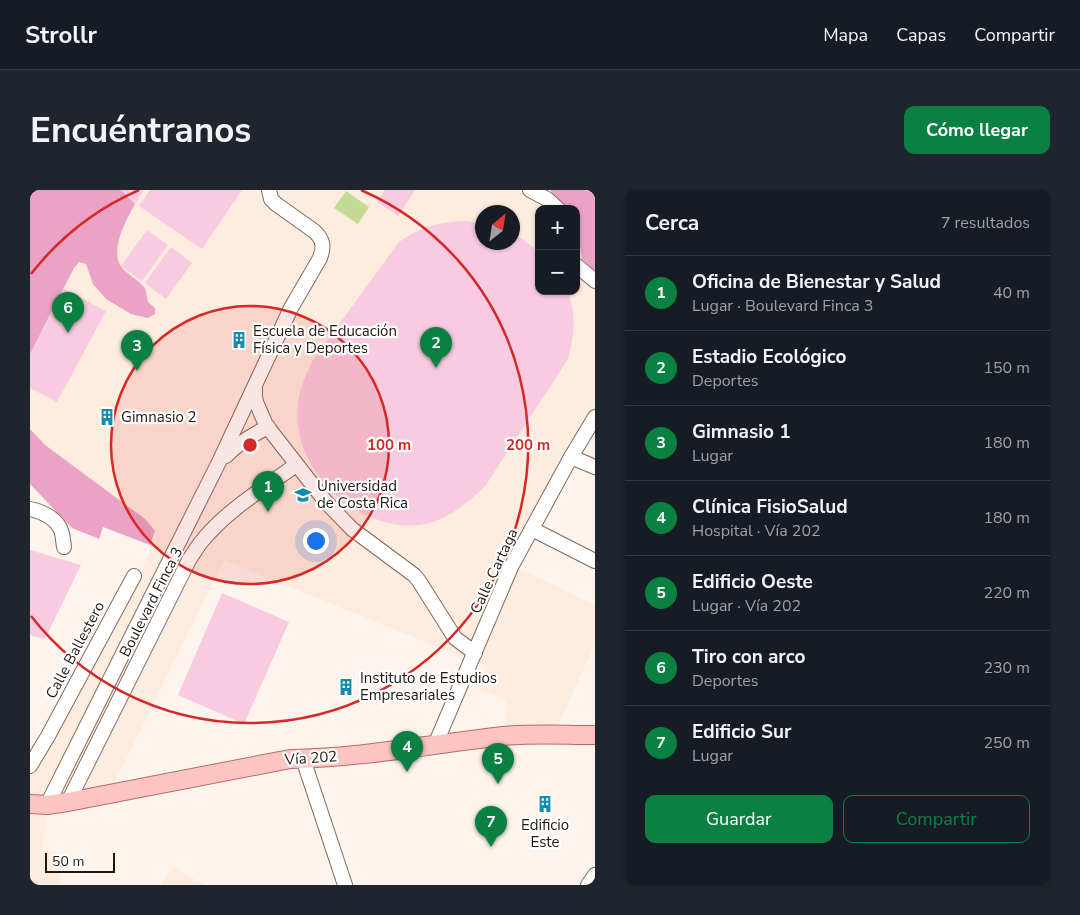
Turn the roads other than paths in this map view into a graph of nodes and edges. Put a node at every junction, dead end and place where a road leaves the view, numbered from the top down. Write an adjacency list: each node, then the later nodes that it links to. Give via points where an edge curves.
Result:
1 (269, 190): 6 (street, Boulevard Finca 3, via 270,199 320,236 323,250 291,308)
2 (530, 190): 3 (street)
3 (554, 205)
4 (580, 268): 5 (street)
5 (595, 282)
6 (255, 387): 8 (street, via 256,402); 10 (street, Boulevard Finca 3)
7 (595, 417): 9 (street, Calle Cartaga)
8 (268, 427): 10 (street, Boulevard Finca 3, via 237,445); 11 (street)
9 (571, 457): 12 (street); 14 (street, Calle Cartaga)
10 (218, 464): 24 (street, Boulevard Finca 3)
11 (296, 464): 18 (street, via 352,529 414,575 455,638); 23 (street, Boulevard Finca 3, via 218,523 189,560)
12 (595, 467)
13 (30, 509): 15 (street, via 55,521 61,529)
14 (532, 529): 16 (street); 18 (street, Calle Cartaga, via 511,567)
15 (64, 547)
16 (595, 561)
17 (134, 576): 22 (street, Calle Ballestero)
18 (475, 653): 20 (street, Calle Cartaga)
19 (595, 735): 20 (main road, Vía 202, via 504,736)
20 (435, 745): 21 (main road, Vía 202)
21 (303, 759): 23 (main road, Vía 202, via 269,762); 26 (street)
22 (30, 766)
23 (68, 802): 24 (main road, Vía 202)
24 (39, 804)
25 (595, 875): 27 (street)
26 (346, 885)
27 (588, 885)

